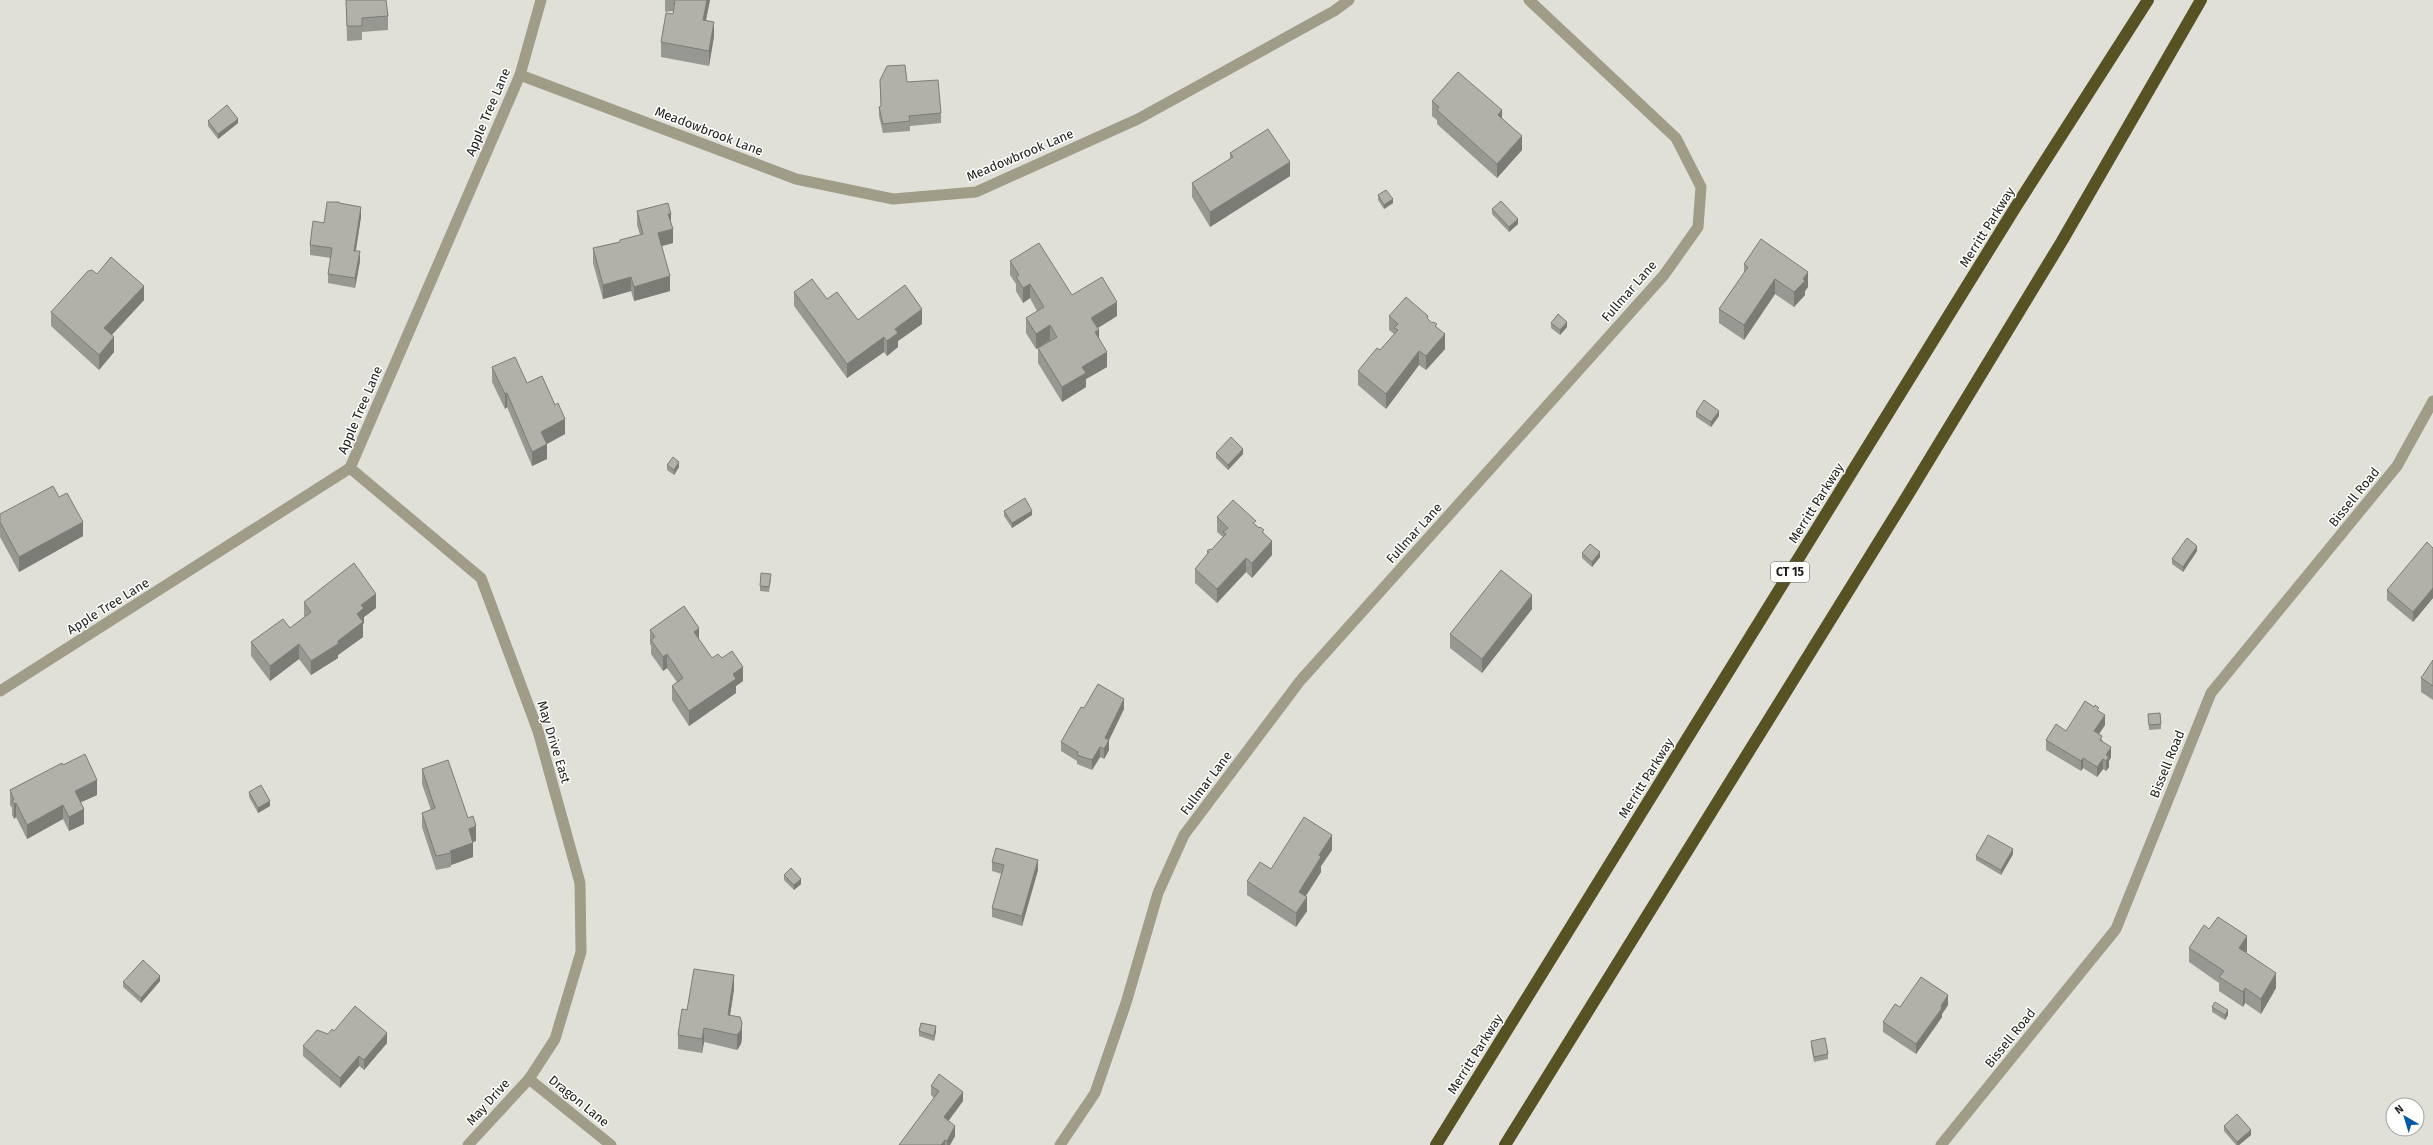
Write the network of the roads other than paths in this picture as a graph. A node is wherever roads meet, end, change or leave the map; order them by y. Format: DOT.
graph roads {
  1 [pos="541,0"];
  2 [pos="1349,0"];
  3 [pos="1529,0"];
  4 [pos="2148,0"];
  5 [pos="2201,0"];
  6 [pos="520,75"];
  7 [pos="2433,400"];
  8 [pos="350,468"];
  9 [pos="0,691"];
  10 [pos="528,1079"];
  11 [pos="468,1145"];
  12 [pos="611,1145"];
  13 [pos="1060,1145"];
  14 [pos="1436,1145"];
  15 [pos="1505,1145"];
  16 [pos="1941,1145"];
  1 -- 6 [label="street, Apple Tree Lane"];
  2 -- 6 [label="street, Meadowbrook Lane"];
  3 -- 13 [label="street, Fullmar Lane"];
  4 -- 14 [label="highway, Merritt Parkway / CT 15"];
  5 -- 15 [label="highway"];
  6 -- 8 [label="street, Apple Tree Lane"];
  7 -- 16 [label="street, Bissell Road"];
  8 -- 9 [label="street, Apple Tree Lane"];
  8 -- 10 [label="street, May Drive East"];
  10 -- 11 [label="street, May Drive"];
  10 -- 12 [label="street, Dragon Lane"];
}
